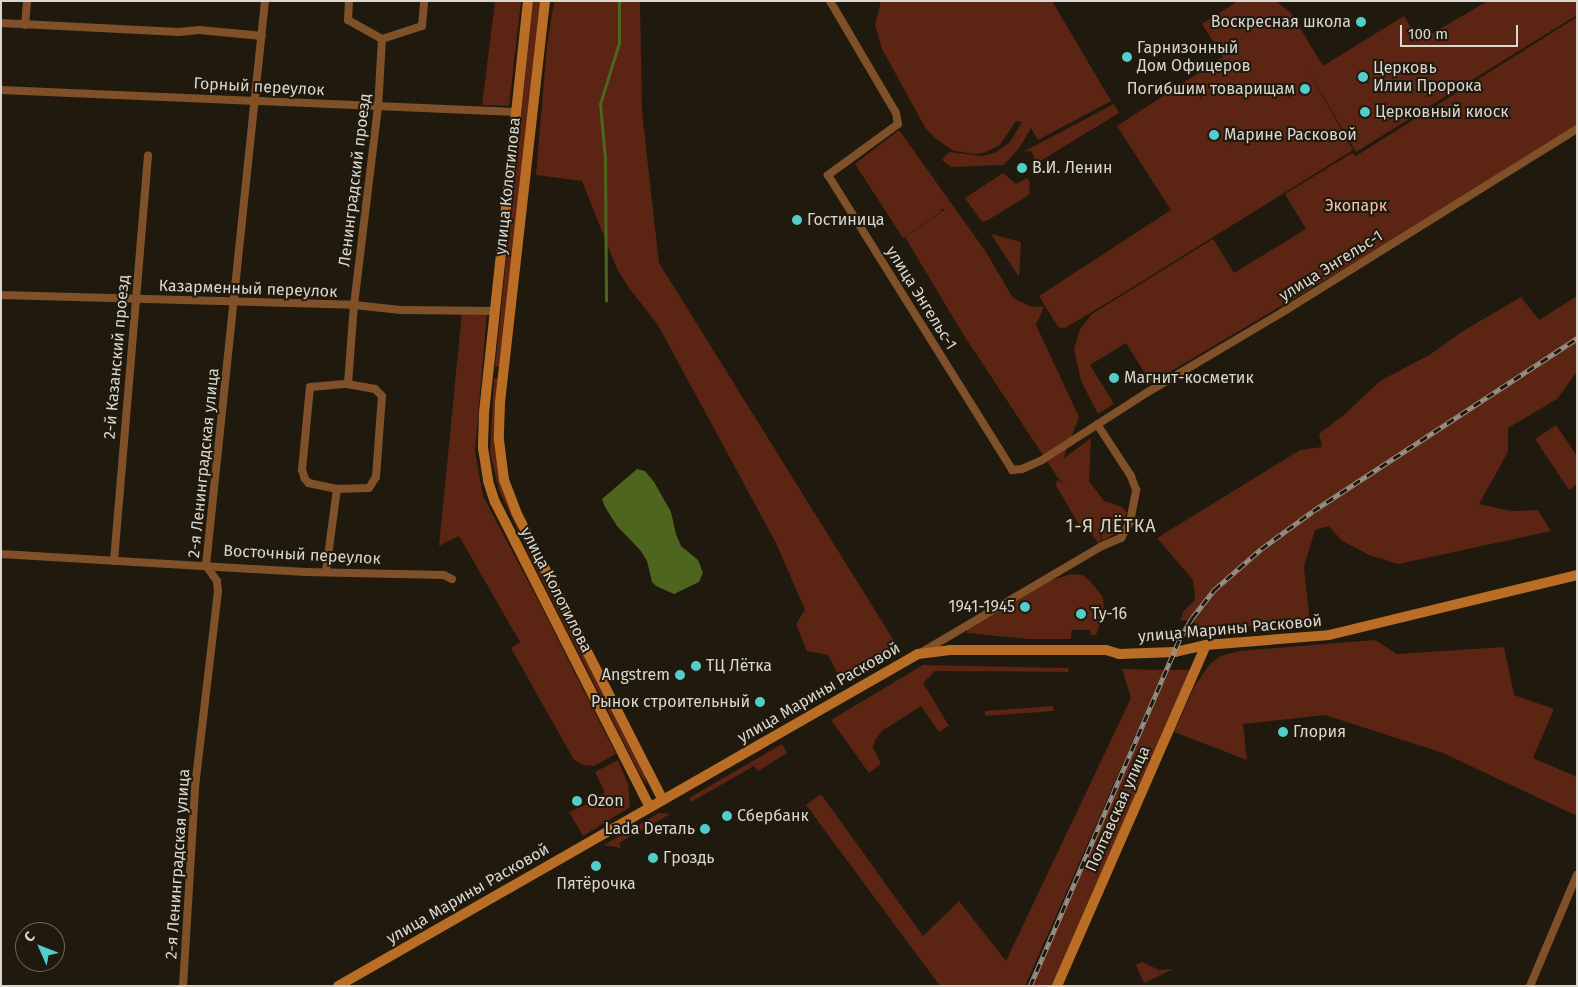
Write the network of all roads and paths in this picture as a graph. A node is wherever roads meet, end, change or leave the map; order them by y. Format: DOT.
graph roads {
  1 [pos="27,1"];
  2 [pos="266,1"];
  3 [pos="349,1"];
  4 [pos="424,1"];
  5 [pos="528,1"];
  6 [pos="545,1"];
  7 [pos="830,1"];
  8 [pos="1,23"];
  9 [pos="25,25"];
  10 [pos="262,36"];
  11 [pos="382,39"];
  12 [pos="1,90"];
  13 [pos="256,100"];
  14 [pos="378,108"];
  15 [pos="516,112"];
  16 [pos="1577,129"];
  17 [pos="148,155"];
  18 [pos="1,295"];
  19 [pos="136,300"];
  20 [pos="234,303"];
  21 [pos="354,305"];
  22 [pos="494,311"];
  23 [pos="488,374"];
  24 [pos="503,375"];
  25 [pos="348,384"];
  26 [pos="1097,424"];
  27 [pos="337,488"];
  28 [pos="1,554"];
  29 [pos="114,561"];
  30 [pos="206,565"];
  31 [pos="326,571"];
  32 [pos="1577,575"];
  33 [pos="452,579"];
  34 [pos="1206,645"];
  35 [pos="918,654"];
  36 [pos="663,800"];
  37 [pos="650,808"];
  38 [pos="1577,875"];
  39 [pos="183,986"];
  40 [pos="338,986"];
  41 [pos="1057,986"];
  42 [pos="1530,986"];
  1 -- 9 [label="street"];
  2 -- 10 [label="street, 2-я Ленинградская улица"];
  3 -- 11 [label="street"];
  4 -- 11 [label="street"];
  5 -- 15 [label="main road, улица Колотилова"];
  6 -- 24 [label="main road, улица Колотилова"];
  7 -- 26 [label="street, улица Энгельс-1"];
  8 -- 9 [label="street"];
  9 -- 10 [label="street"];
  10 -- 13 [label="street, 2-я Ленинградская улица"];
  11 -- 14 [label="street, Ленинградский проезд"];
  12 -- 13 [label="street, Горный переулок"];
  13 -- 14 [label="street, Горный переулок"];
  13 -- 20 [label="street, 2-я Ленинградская улица"];
  14 -- 15 [label="street, Горный переулок"];
  14 -- 21 [label="street, Ленинградский проезд"];
  15 -- 22 [label="main road, улица Колотилова"];
  16 -- 26 [label="street, улица Энгельс-1"];
  17 -- 19 [label="street, 2-й Казанский проезд"];
  18 -- 19 [label="street, Казарменный переулок"];
  19 -- 20 [label="street, Казарменный переулок"];
  19 -- 29 [label="street, 2-й Казанский проезд"];
  20 -- 21 [label="street, Казарменный переулок"];
  20 -- 30 [label="street, 2-я Ленинградская улица"];
  21 -- 22 [label="street, Казарменный переулок"];
  21 -- 25 [label="street, Ленинградский проезд"];
  22 -- 23 [label="main road, улица Колотилова"];
  23 -- 24 [label="main road"];
  23 -- 37 [label="main road, улица Колотилова"];
  24 -- 36 [label="main road, улица Колотилова"];
  25 -- 27 [label="street"];
  25 -- 27 [label="street"];
  26 -- 35 [label="street"];
  27 -- 31 [label="street"];
  28 -- 29 [label="street, Восточный переулок"];
  29 -- 30 [label="street, Восточный переулок"];
  30 -- 31 [label="street, Восточный переулок"];
  30 -- 39 [label="street, 2-я Ленинградская улица"];
  31 -- 33 [label="street, Восточный переулок"];
  32 -- 34 [label="main road, улица Марины Расковой"];
  34 -- 35 [label="main road, улица Марины Расковой"];
  34 -- 41 [label="main road, Полтавская улица"];
  35 -- 36 [label="main road, улица Марины Расковой"];
  36 -- 37 [label="main road, улица Марины Расковой"];
  37 -- 40 [label="main road, улица Марины Расковой"];
  38 -- 42 [label="street"];
}
